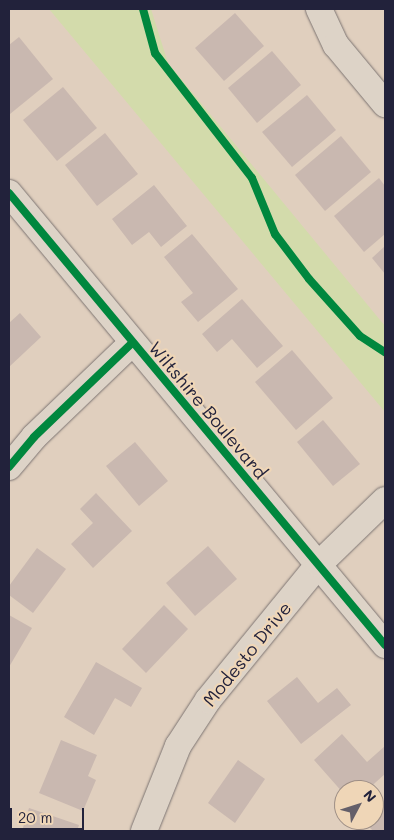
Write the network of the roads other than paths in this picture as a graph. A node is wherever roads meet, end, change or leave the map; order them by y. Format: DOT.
graph roads {
  1 [pos="319,9"];
  2 [pos="385,104"];
  3 [pos="9,193"];
  4 [pos="132,343"];
  5 [pos="9,467"];
  6 [pos="385,500"];
  7 [pos="319,564"];
  8 [pos="385,645"];
  9 [pos="144,831"];
  1 -- 2 [label="street"];
  3 -- 4 [label="street, Wiltshire Boulevard"];
  4 -- 5 [label="street"];
  4 -- 7 [label="street, Wiltshire Boulevard"];
  6 -- 7 [label="street, Modesto Drive"];
  7 -- 8 [label="street, Wiltshire Boulevard"];
  7 -- 9 [label="street, Modesto Drive"];
}
